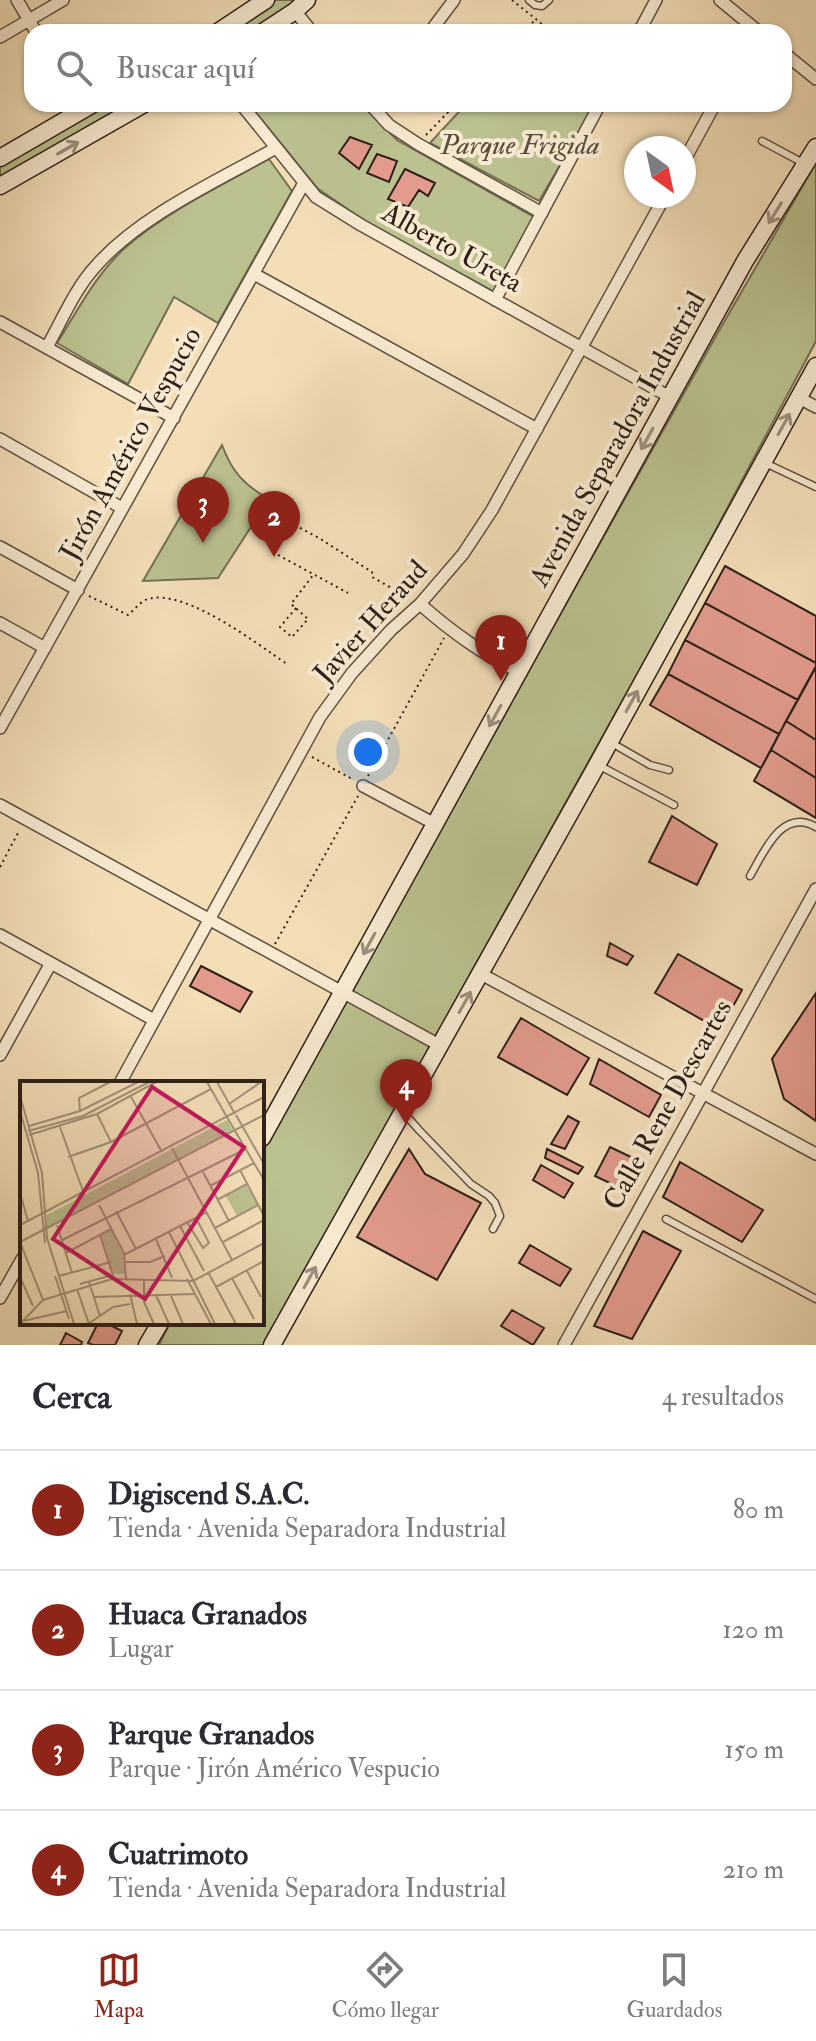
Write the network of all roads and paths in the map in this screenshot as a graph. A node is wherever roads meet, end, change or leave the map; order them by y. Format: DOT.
graph roads {
  1 [pos="17,0"];
  2 [pos="63,0"];
  3 [pos="266,0"];
  4 [pos="454,0"];
  5 [pos="512,0"];
  6 [pos="529,0"];
  7 [pos="549,0"];
  8 [pos="656,0"];
  9 [pos="720,0"];
  10 [pos="301,6"];
  11 [pos="536,19"];
  12 [pos="30,20"];
  13 [pos="32,24"];
  14 [pos="230,24"];
  15 [pos="275,24"];
  16 [pos="436,24"];
  17 [pos="531,24"];
  18 [pos="542,24"];
  19 [pos="643,24"];
  20 [pos="748,24"];
  21 [pos="0,37"];
  22 [pos="792,60"];
  23 [pos="816,79"];
  24 [pos="74,112"];
  25 [pos="130,112"];
  26 [pos="247,112"];
  27 [pos="377,112"];
  28 [pos="448,112"];
  29 [pos="596,112"];
  30 [pos="711,112"];
  31 [pos="696,139"];
  32 [pos="762,141"];
  33 [pos="418,144"];
  34 [pos="816,147"];
  35 [pos="276,148"];
  36 [pos="0,158"];
  37 [pos="805,164"];
  38 [pos="304,183"];
  39 [pos="0,186"];
  40 [pos="658,208"];
  41 [pos="542,213"];
  42 [pos="254,274"];
  43 [pos="495,300"];
  44 [pos="0,322"];
  45 [pos="47,347"];
  46 [pos="582,347"];
  47 [pos="816,366"];
  48 [pos="670,397"];
  49 [pos="799,398"];
  50 [pos="816,407"];
  51 [pos="174,418"];
  52 [pos="537,429"];
  53 [pos="0,439"];
  54 [pos="763,462"];
  55 [pos="816,487"];
  56 [pos="122,508"];
  57 [pos="263,508"];
  58 [pos="0,547"];
  59 [pos="278,555"];
  60 [pos="314,574"];
  61 [pos="78,590"];
  62 [pos="348,593"];
  63 [pos="420,604"];
  64 [pos="296,608"];
  65 [pos="0,623"];
  66 [pos="45,648"];
  67 [pos="287,664"];
  68 [pos="519,672"];
  69 [pos="0,701"];
  70 [pos="12,708"];
  71 [pos="0,728"];
  72 [pos="610,742"];
  73 [pos="302,752"];
  74 [pos="597,765"];
  75 [pos="669,770"];
  76 [pos="363,786"];
  77 [pos="0,805"];
  78 [pos="674,805"];
  79 [pos="25,819"];
  80 [pos="435,824"];
  81 [pos="816,827"];
  82 [pos="0,867"];
  83 [pos="750,876"];
  84 [pos="816,889"];
  85 [pos="209,920"];
  86 [pos="0,935"];
  87 [pos="51,963"];
  88 [pos="481,974"];
  89 [pos="341,992"];
  90 [pos="154,1020"];
  91 [pos="441,1046"];
  92 [pos="0,1055"];
  93 [pos="121,1081"];
  94 [pos="702,1093"];
  95 [pos="403,1112"];
  96 [pos="264,1134"];
  97 [pos="816,1154"];
  98 [pos="666,1219"];
  99 [pos="493,1229"];
  100 [pos="20,1263"];
  101 [pos="0,1298"];
  102 [pos="816,1299"];
  103 [pos="159,1325"];
  104 [pos="147,1345"];
  105 [pos="272,1345"];
  106 [pos="564,1345"];
  1 -- 12 [label="street"];
  2 -- 12 [label="street"];
  3 -- 14 [label="main road"];
  4 -- 16 [label="street"];
  5 -- 11 [label="path"];
  6 -- 7 [label="lane"];
  8 -- 19 [label="street"];
  9 -- 20 [label="street"];
  10 -- 15 [label="main road"];
  11 -- 17 [label="path"];
  11 -- 18 [label="path"];
  12 -- 13 [label="street"];
  12 -- 21 [label="street"];
  22 -- 23 [label="street"];
  24 -- 36 [label="main road"];
  39 -- 25 [label="main road, one-way"];
  26 -- 35 [label="street, Alberto Ureta"];
  27 -- 33 [label="street"];
  28 -- 33 [label="path"];
  29 -- 41 [label="street"];
  30 -- 31 [label="street"];
  32 -- 37 [label="lane"];
  33 -- 41 [label="street"];
  34 -- 37 [label="main road, Avenida Separadora Industrial"];
  35 -- 38 [label="street, Alberto Ureta"];
  35 -- 45 [label="street"];
  37 -- 48 [label="main road, Avenida Separadora Industrial, one-way"];
  38 -- 42 [label="street, Jirón Américo Vespucio"];
  38 -- 43 [label="street, Alberto Ureta"];
  40 -- 46 [label="street, Javier Heraud"];
  41 -- 43 [label="street"];
  42 -- 51 [label="street, Jirón Américo Vespucio"];
  42 -- 52 [label="street"];
  43 -- 46 [label="street, Alberto Ureta"];
  44 -- 45 [label="street"];
  45 -- 51 [label="street"];
  46 -- 48 [label="street, Alberto Ureta"];
  46 -- 52 [label="street, Javier Heraud"];
  47 -- 49 [label="main road"];
  48 -- 68 [label="main road, Avenida Separadora Industrial, one-way"];
  49 -- 50 [label="street"];
  54 -- 49 [label="main road, one-way"];
  51 -- 56 [label="street, Jirón Américo Vespucio"];
  52 -- 63 [label="street, Javier Heraud"];
  53 -- 56 [label="street"];
  54 -- 55 [label="lane"];
  72 -- 54 [label="main road, one-way"];
  56 -- 61 [label="street, Jirón Américo Vespucio"];
  57 -- 63 [label="path"];
  58 -- 61 [label="street"];
  59 -- 60 [label="path"];
  60 -- 62 [label="path"];
  60 -- 64 [label="path"];
  61 -- 66 [label="street, Jirón Américo Vespucio"];
  61 -- 67 [label="path"];
  63 -- 68 [label="street"];
  63 -- 73 [label="street, Javier Heraud"];
  64 -- 64 [label="path"];
  65 -- 66 [label="street"];
  66 -- 70 [label="street, Jirón Américo Vespucio"];
  68 -- 80 [label="main road, Avenida Separadora Industrial, one-way"];
  69 -- 70 [label="street"];
  70 -- 71 [label="street, Jirón Américo Vespucio"];
  72 -- 74 [label="main road"];
  72 -- 75 [label="lane"];
  73 -- 76 [label="path"];
  73 -- 85 [label="street, Javier Heraud"];
  74 -- 78 [label="lane"];
  74 -- 88 [label="main road"];
  76 -- 80 [label="street"];
  77 -- 79 [label="street"];
  79 -- 82 [label="path"];
  79 -- 85 [label="street"];
  80 -- 89 [label="main road, Avenida Separadora Industrial, one-way"];
  81 -- 83 [label="lane"];
  84 -- 94 [label="street, Calle Rene Descartes"];
  85 -- 89 [label="street"];
  85 -- 90 [label="street, Javier Heraud"];
  86 -- 87 [label="street"];
  87 -- 90 [label="street"];
  87 -- 92 [label="street"];
  91 -- 88 [label="main road, one-way"];
  88 -- 94 [label="street"];
  89 -- 91 [label="street"];
  89 -- 96 [label="main road, Avenida Separadora Industrial"];
  90 -- 93 [label="street, Javier Heraud"];
  91 -- 95 [label="main road"];
  94 -- 97 [label="street"];
  94 -- 106 [label="street, Calle Rene Descartes"];
  95 -- 99 [label="lane"];
  105 -- 95 [label="main road, one-way"];
  98 -- 102 [label="lane"];
  100 -- 101 [label="street"];
  103 -- 104 [label="main road"];
}
